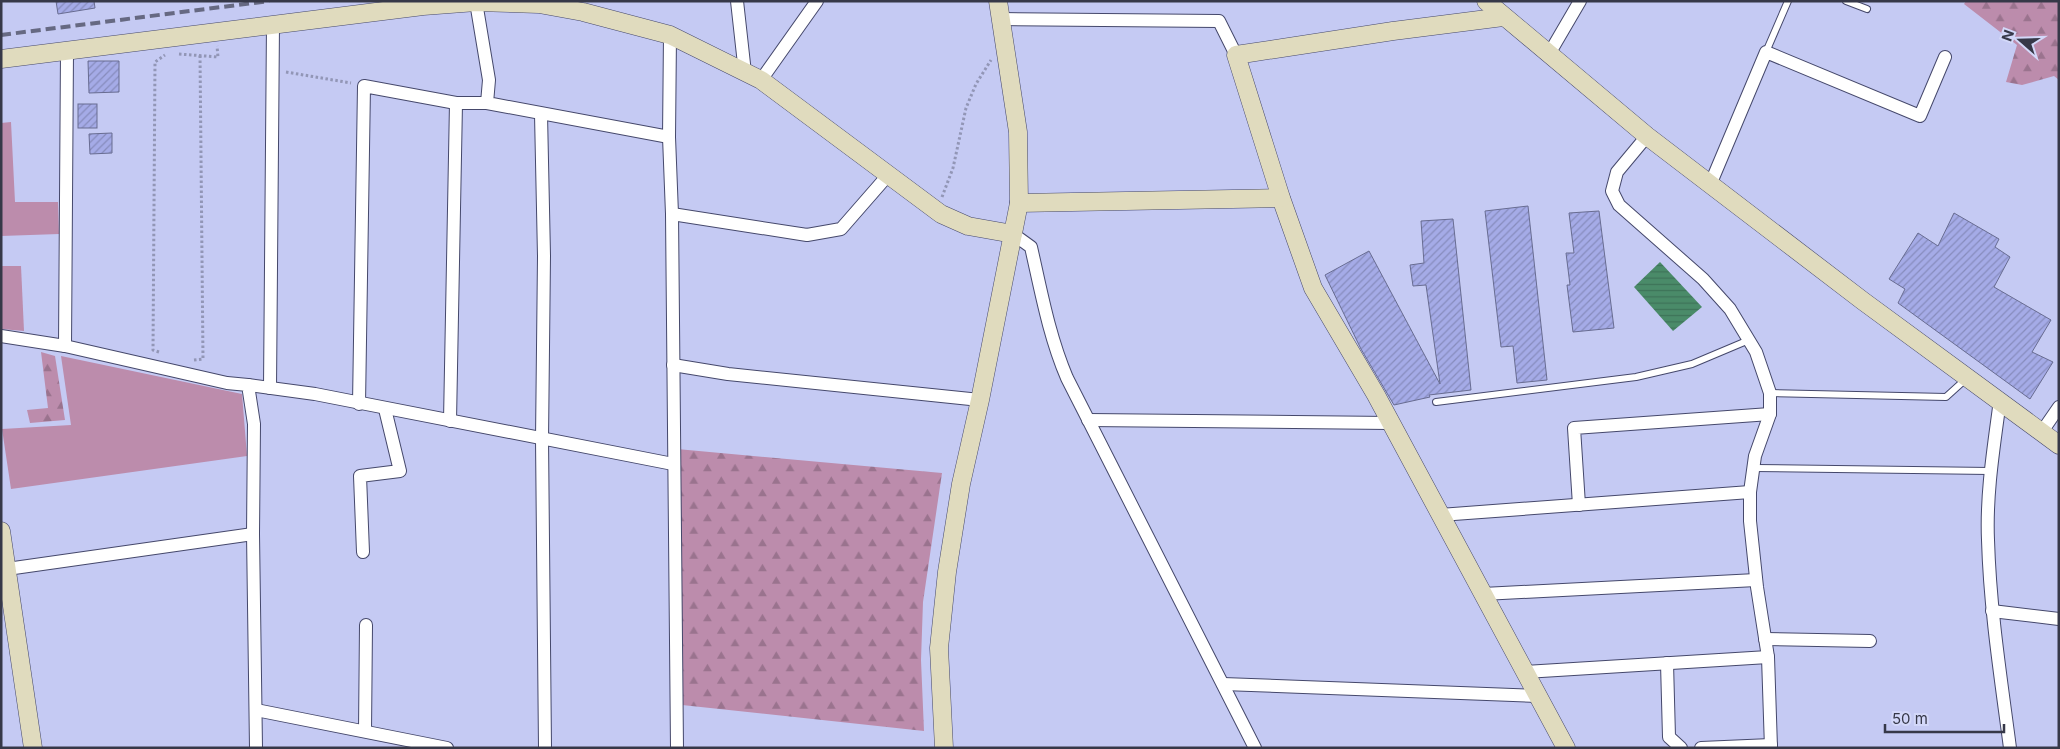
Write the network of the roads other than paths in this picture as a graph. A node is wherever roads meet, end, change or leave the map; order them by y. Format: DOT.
graph roads {
  1 [pos="737,1"];
  2 [pos="817,1"];
  3 [pos="1486,1"];
  4 [pos="1580,1"];
  5 [pos="1788,1"];
  6 [pos="1846,1"];
  7 [pos="476,2"];
  8 [pos="1867,9"];
  9 [pos="999,10"];
  10 [pos="1503,17"];
  11 [pos="273,24"];
  12 [pos="670,35"];
  13 [pos="67,51"];
  14 [pos="1766,52"];
  15 [pos="1549,54"];
  16 [pos="1236,55"];
  17 [pos="1945,57"];
  18 [pos="1,59"];
  19 [pos="745,72"];
  20 [pos="761,80"];
  21 [pos="456,103"];
  22 [pos="487,103"];
  23 [pos="541,114"];
  24 [pos="1646,136"];
  25 [pos="669,137"];
  26 [pos="889,174"];
  27 [pos="1710,185"];
  28 [pos="1282,198"];
  29 [pos="1019,203"];
  30 [pos="672,214"];
  31 [pos="1013,234"];
  32 [pos="1,336"];
  33 [pos="1749,340"];
  34 [pos="65,346"];
  35 [pos="673,365"];
  36 [pos="1968,377"];
  37 [pos="248,385"];
  38 [pos="270,388"];
  39 [pos="1770,393"];
  40 [pos="980,400"];
  41 [pos="2000,400"];
  42 [pos="1436,402"];
  43 [pos="359,404"];
  44 [pos="2059,407"];
  45 [pos="385,409"];
  46 [pos="1770,414"];
  47 [pos="1088,420"];
  48 [pos="450,421"];
  49 [pos="1390,423"];
  50 [pos="2041,432"];
  51 [pos="542,439"];
  52 [pos="2059,445"];
  53 [pos="673,464"];
  54 [pos="1754,468"];
  55 [pos="1990,471"];
  56 [pos="1750,492"];
  57 [pos="1579,505"];
  58 [pos="1440,515"];
  59 [pos="1,531"];
  60 [pos="253,534"];
  61 [pos="363,552"];
  62 [pos="7,569"];
  63 [pos="1756,580"];
  64 [pos="1483,594"];
  65 [pos="1992,612"];
  66 [pos="2059,619"];
  67 [pos="366,624"];
  68 [pos="9,633"];
  69 [pos="1765,639"];
  70 [pos="1870,641"];
  71 [pos="1768,657"];
  72 [pos="1667,663"];
  73 [pos="1525,672"];
  74 [pos="1223,684"];
  75 [pos="1538,696"];
  76 [pos="256,710"];
  77 [pos="365,731"];
  78 [pos="1771,747"];
  79 [pos="33,748"];
  80 [pos="256,748"];
  81 [pos="447,748"];
  82 [pos="545,748"];
  83 [pos="677,748"];
  84 [pos="944,748"];
  85 [pos="1255,748"];
  86 [pos="1566,748"];
  87 [pos="1681,748"];
  88 [pos="1701,748"];
  89 [pos="2010,748"];
  1 -- 19 [label="street"];
  2 -- 20 [label="street"];
  3 -- 10 [label="street"];
  4 -- 15 [label="street"];
  5 -- 14 [label="lane"];
  6 -- 8 [label="lane"];
  7 -- 11 [label="street"];
  7 -- 12 [label="street"];
  7 -- 22 [label="street"];
  9 -- 16 [label="street"];
  9 -- 29 [label="street"];
  10 -- 15 [label="street"];
  10 -- 16 [label="street"];
  11 -- 13 [label="street"];
  11 -- 38 [label="street"];
  12 -- 19 [label="street"];
  12 -- 25 [label="street"];
  13 -- 18 [label="street"];
  13 -- 34 [label="street"];
  14 -- 17 [label="street"];
  14 -- 27 [label="street"];
  15 -- 24 [label="street"];
  16 -- 28 [label="street"];
  19 -- 20 [label="street"];
  20 -- 26 [label="street"];
  21 -- 22 [label="street"];
  21 -- 43 [label="street"];
  21 -- 48 [label="street"];
  22 -- 23 [label="street"];
  23 -- 25 [label="street"];
  23 -- 51 [label="street"];
  24 -- 27 [label="street"];
  24 -- 33 [label="street"];
  25 -- 30 [label="street"];
  26 -- 30 [label="street"];
  26 -- 31 [label="street"];
  27 -- 36 [label="street"];
  28 -- 29 [label="street"];
  28 -- 49 [label="street"];
  29 -- 31 [label="street"];
  30 -- 35 [label="street"];
  31 -- 40 [label="street"];
  31 -- 47 [label="street"];
  32 -- 34 [label="street"];
  33 -- 39 [label="street"];
  33 -- 42 [label="lane"];
  34 -- 37 [label="street"];
  35 -- 40 [label="street"];
  35 -- 53 [label="street"];
  36 -- 39 [label="lane"];
  36 -- 41 [label="street"];
  37 -- 38 [label="street"];
  37 -- 60 [label="street"];
  38 -- 43 [label="street"];
  39 -- 46 [label="street"];
  40 -- 84 [label="street"];
  41 -- 50 [label="street"];
  41 -- 55 [label="street"];
  43 -- 45 [label="street"];
  44 -- 50 [label="street"];
  45 -- 48 [label="street"];
  45 -- 61 [label="street"];
  46 -- 54 [label="street"];
  46 -- 57 [label="street"];
  47 -- 49 [label="street"];
  47 -- 74 [label="street"];
  48 -- 51 [label="street"];
  49 -- 58 [label="street"];
  50 -- 52 [label="street"];
  51 -- 53 [label="street"];
  51 -- 82 [label="street"];
  53 -- 83 [label="street"];
  54 -- 55 [label="lane"];
  54 -- 56 [label="street"];
  55 -- 65 [label="street"];
  56 -- 57 [label="street"];
  56 -- 63 [label="street"];
  57 -- 58 [label="street"];
  58 -- 64 [label="street"];
  59 -- 62 [label="street"];
  60 -- 62 [label="street"];
  60 -- 76 [label="street"];
  62 -- 68 [label="street"];
  63 -- 64 [label="street"];
  63 -- 69 [label="street"];
  64 -- 73 [label="street"];
  65 -- 66 [label="street"];
  65 -- 89 [label="street"];
  67 -- 77 [label="street"];
  68 -- 79 [label="street"];
  69 -- 70 [label="street"];
  69 -- 71 [label="street"];
  71 -- 72 [label="street"];
  71 -- 78 [label="street"];
  72 -- 73 [label="street"];
  72 -- 87 [label="street"];
  73 -- 75 [label="street"];
  74 -- 75 [label="street"];
  74 -- 85 [label="street"];
  75 -- 86 [label="street"];
  76 -- 77 [label="street"];
  76 -- 80 [label="street"];
  77 -- 81 [label="street"];
  78 -- 88 [label="street"];
}
